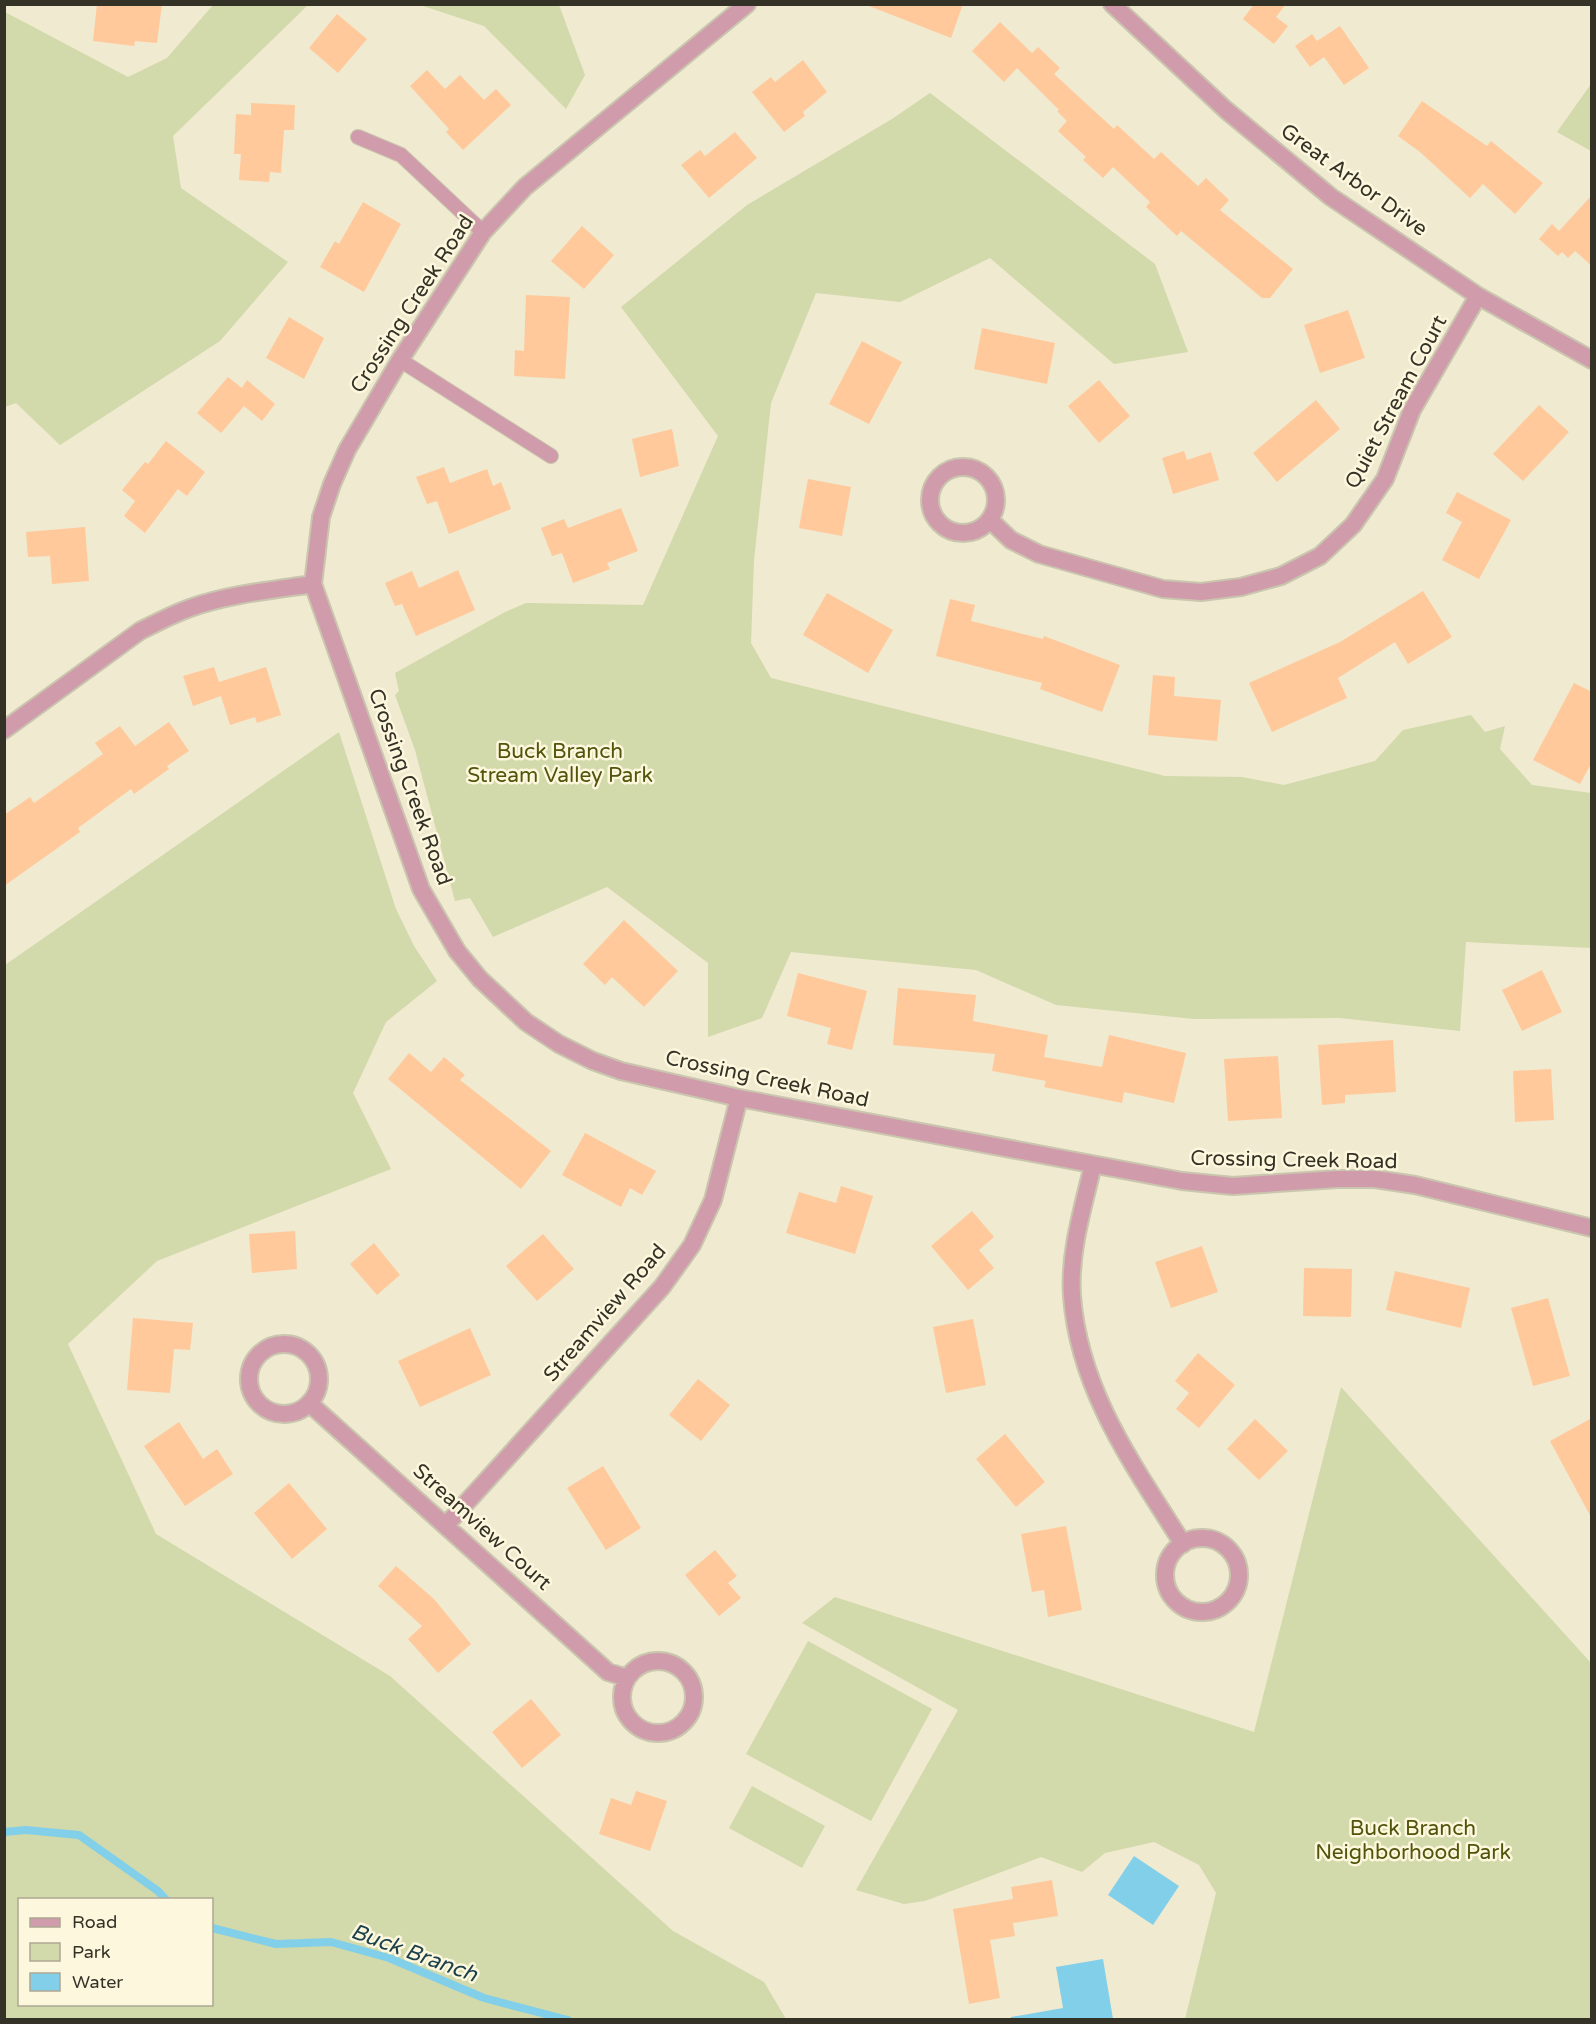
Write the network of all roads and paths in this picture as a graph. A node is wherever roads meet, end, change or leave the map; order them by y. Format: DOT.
graph roads {
  1 [pos="747,4"];
  2 [pos="1112,4"];
  3 [pos="358,137"];
  4 [pos="483,232"];
  5 [pos="1478,296"];
  6 [pos="400,360"];
  7 [pos="1592,360"];
  8 [pos="551,456"];
  9 [pos="990,520"];
  10 [pos="313,584"];
  11 [pos="4,730"];
  12 [pos="739,1098"];
  13 [pos="1093,1165"];
  14 [pos="1592,1228"];
  15 [pos="309,1403"];
  16 [pos="447,1524"];
  17 [pos="1183,1544"];
  18 [pos="627,1678"];
  1 -- 4 [label="street, Crossing Creek Road"];
  2 -- 5 [label="street, Great Arbor Drive"];
  3 -- 4 [label="lane"];
  4 -- 6 [label="street, Crossing Creek Road"];
  5 -- 7 [label="street, Great Arbor Drive"];
  5 -- 9 [label="street, Quiet Stream Court"];
  6 -- 8 [label="lane"];
  6 -- 10 [label="street, Crossing Creek Road"];
  9 -- 9 [label="street"];
  10 -- 11 [label="street"];
  10 -- 12 [label="street, Crossing Creek Road"];
  12 -- 13 [label="street, Crossing Creek Road"];
  12 -- 16 [label="street, Streamview Road"];
  13 -- 14 [label="street, Crossing Creek Road"];
  13 -- 17 [label="street"];
  15 -- 15 [label="street"];
  15 -- 16 [label="street, Streamview Court"];
  16 -- 18 [label="street, Streamview Court"];
  17 -- 17 [label="street"];
  18 -- 18 [label="street"];
}
